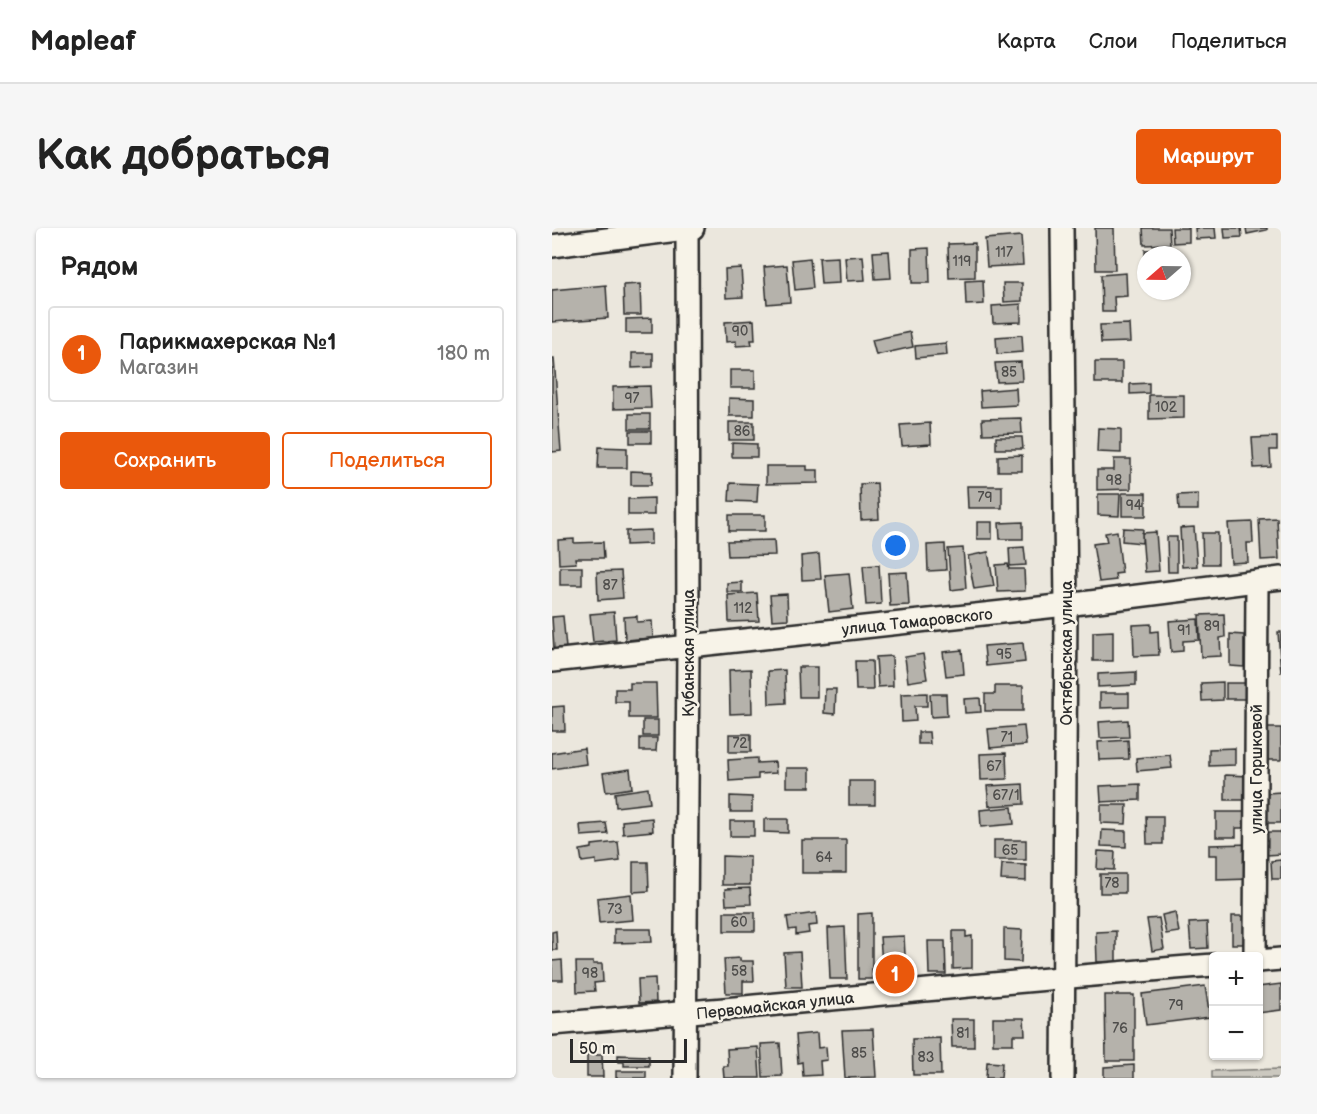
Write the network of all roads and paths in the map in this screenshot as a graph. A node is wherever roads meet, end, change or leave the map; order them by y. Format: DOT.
graph roads {
  1 [pos="689,228"];
  2 [pos="1062,228"];
  3 [pos="552,246"];
  4 [pos="1281,578"];
  5 [pos="1257,581"];
  6 [pos="1066,605"];
  7 [pos="688,645"];
  8 [pos="552,661"];
  9 [pos="1255,952"];
  10 [pos="1281,959"];
  11 [pos="1263,961"];
  12 [pos="1209,965"];
  13 [pos="1065,976"];
  14 [pos="685,1014"];
  15 [pos="552,1024"];
  16 [pos="685,1078"];
  17 [pos="1063,1078"];
  1 -- 3 [label="street"];
  1 -- 7 [label="street, Кубанская улица"];
  2 -- 6 [label="street, Октябрьская улица"];
  4 -- 5 [label="street, улица Тамаровского"];
  5 -- 6 [label="street, улица Тамаровского"];
  5 -- 9 [label="street, улица Горшковой"];
  6 -- 7 [label="street, улица Тамаровского"];
  6 -- 13 [label="street, Октябрьская улица"];
  7 -- 8 [label="street, улица Тамаровского"];
  7 -- 14 [label="street, Кубанская улица"];
  10 -- 11 [label="street"];
  12 -- 13 [label="street, Первомайская улица"];
  13 -- 14 [label="street, Первомайская улица"];
  13 -- 17 [label="street, Октябрьская улица"];
  14 -- 15 [label="street, Первомайская улица"];
  14 -- 16 [label="street, Кубанская улица"];
}
